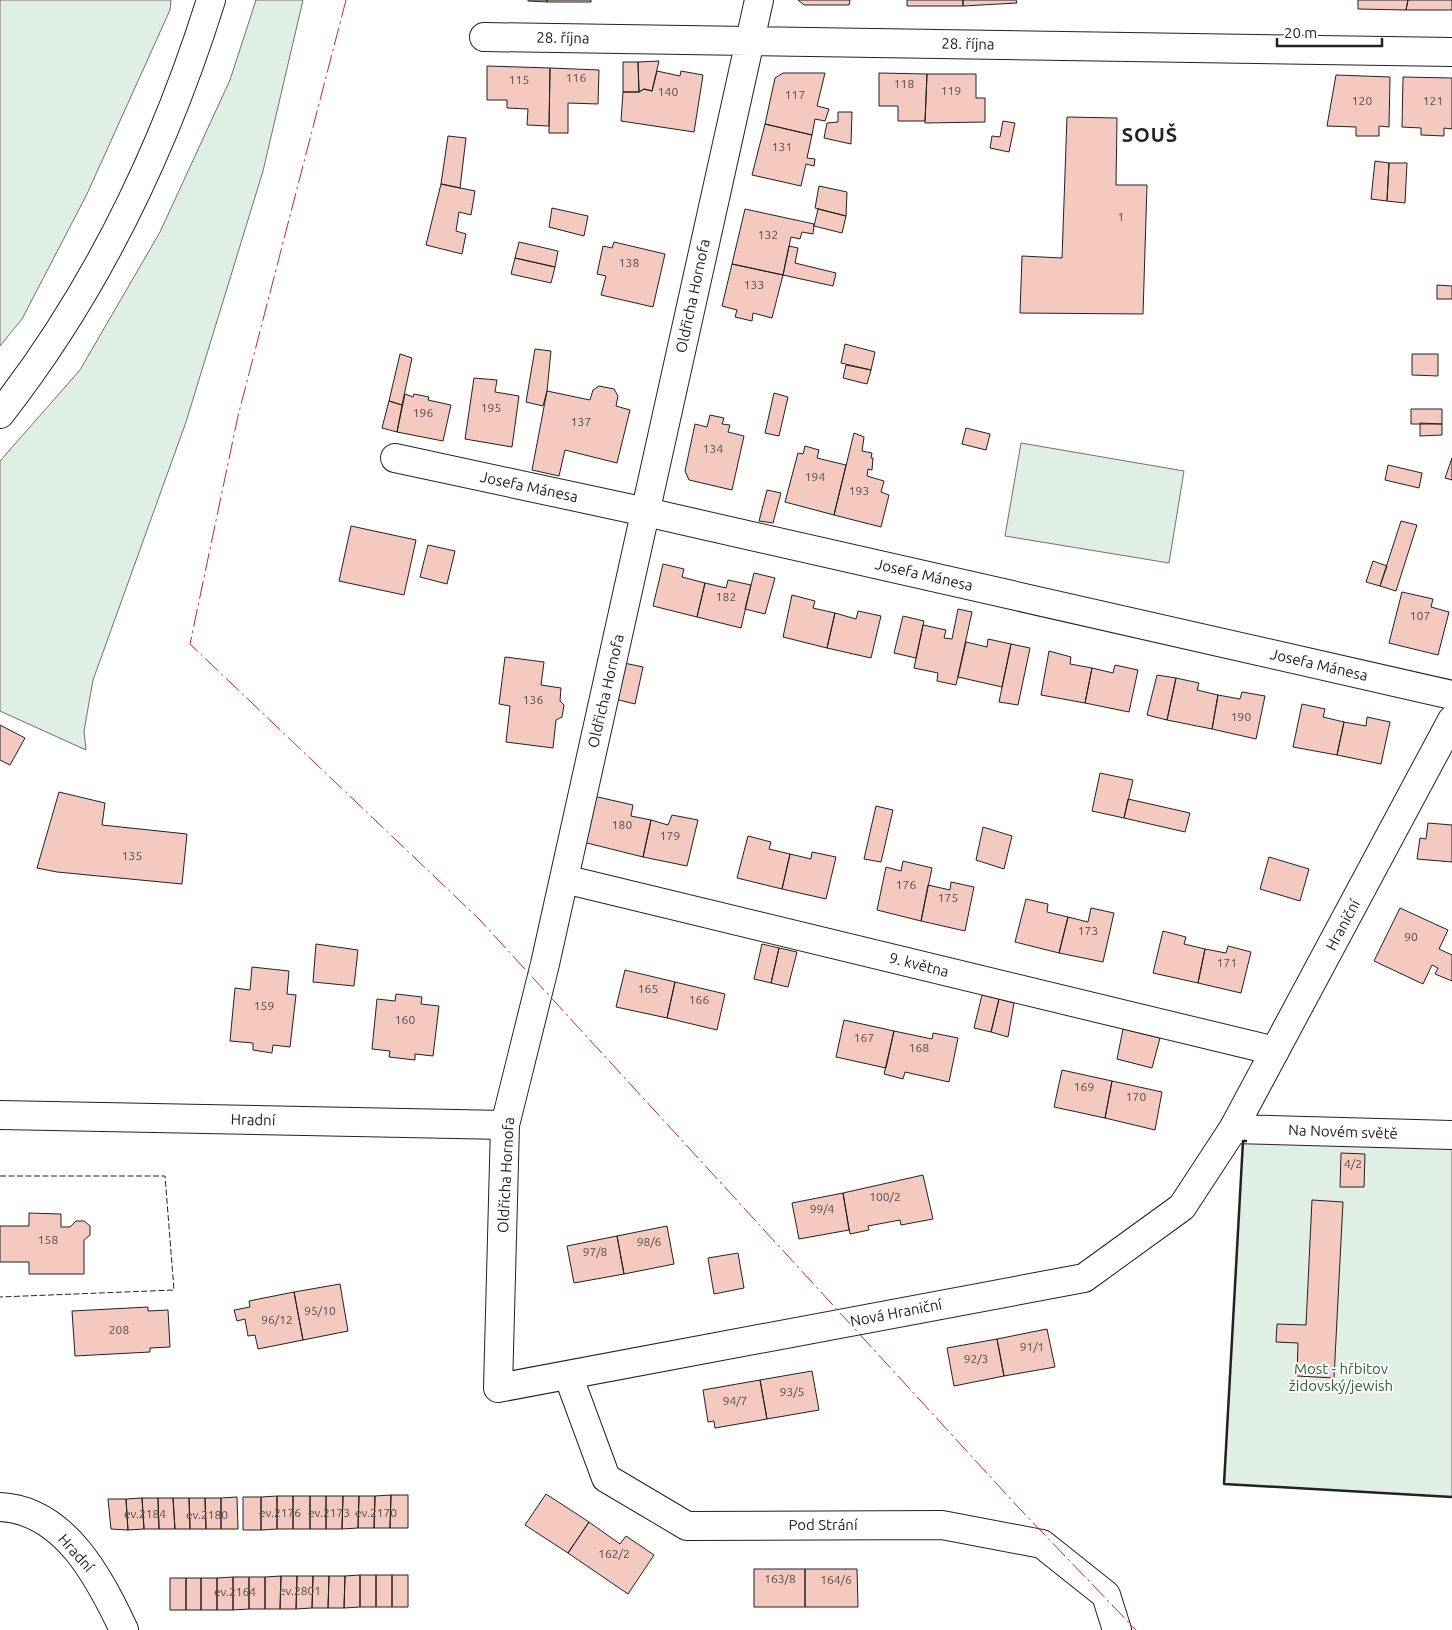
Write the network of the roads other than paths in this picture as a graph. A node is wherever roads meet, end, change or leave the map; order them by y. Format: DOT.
graph roads {
  1 [pos="211,0"];
  2 [pos="759,0"];
  3 [pos="484,37"];
  4 [pos="750,41"];
  5 [pos="1452,52"];
  6 [pos="0,414"];
  7 [pos="395,458"];
  8 [pos="646,512"];
  9 [pos="1452,695"];
  10 [pos="1452,720"];
  11 [pos="564,878"];
  12 [pos="1275,1051"];
  13 [pos="0,1115"];
  14 [pos="506,1125"];
  15 [pos="1233,1129"];
  16 [pos="1452,1135"];
  17 [pos="568,1374"];
  18 [pos="498,1388"];
  19 [pos="0,1507"];
  20 [pos="124,1630"];
  21 [pos="1117,1630"];
  1 -- 6 [label="street"];
  2 -- 4 [label="street, Oldřicha Hornofa"];
  3 -- 4 [label="street, 28. října"];
  4 -- 5 [label="street, 28. října"];
  4 -- 8 [label="street, Oldřicha Hornofa"];
  7 -- 8 [label="street, Josefa Mánesa"];
  8 -- 9 [label="street, Josefa Mánesa"];
  8 -- 11 [label="street, Oldřicha Hornofa"];
  10 -- 12 [label="street, Hraniční"];
  11 -- 12 [label="street, 9. května"];
  11 -- 14 [label="street, Oldřicha Hornofa"];
  12 -- 15 [label="street, Hraniční"];
  13 -- 14 [label="street, Hradní"];
  14 -- 18 [label="street, Oldřicha Hornofa"];
  15 -- 16 [label="street, Na Novém světě"];
  15 -- 17 [label="street, Nová Hraniční"];
  17 -- 18 [label="street, Nová Hraniční"];
  17 -- 21 [label="street, Pod Strání"];
  19 -- 20 [label="street, Hradní"];
}
